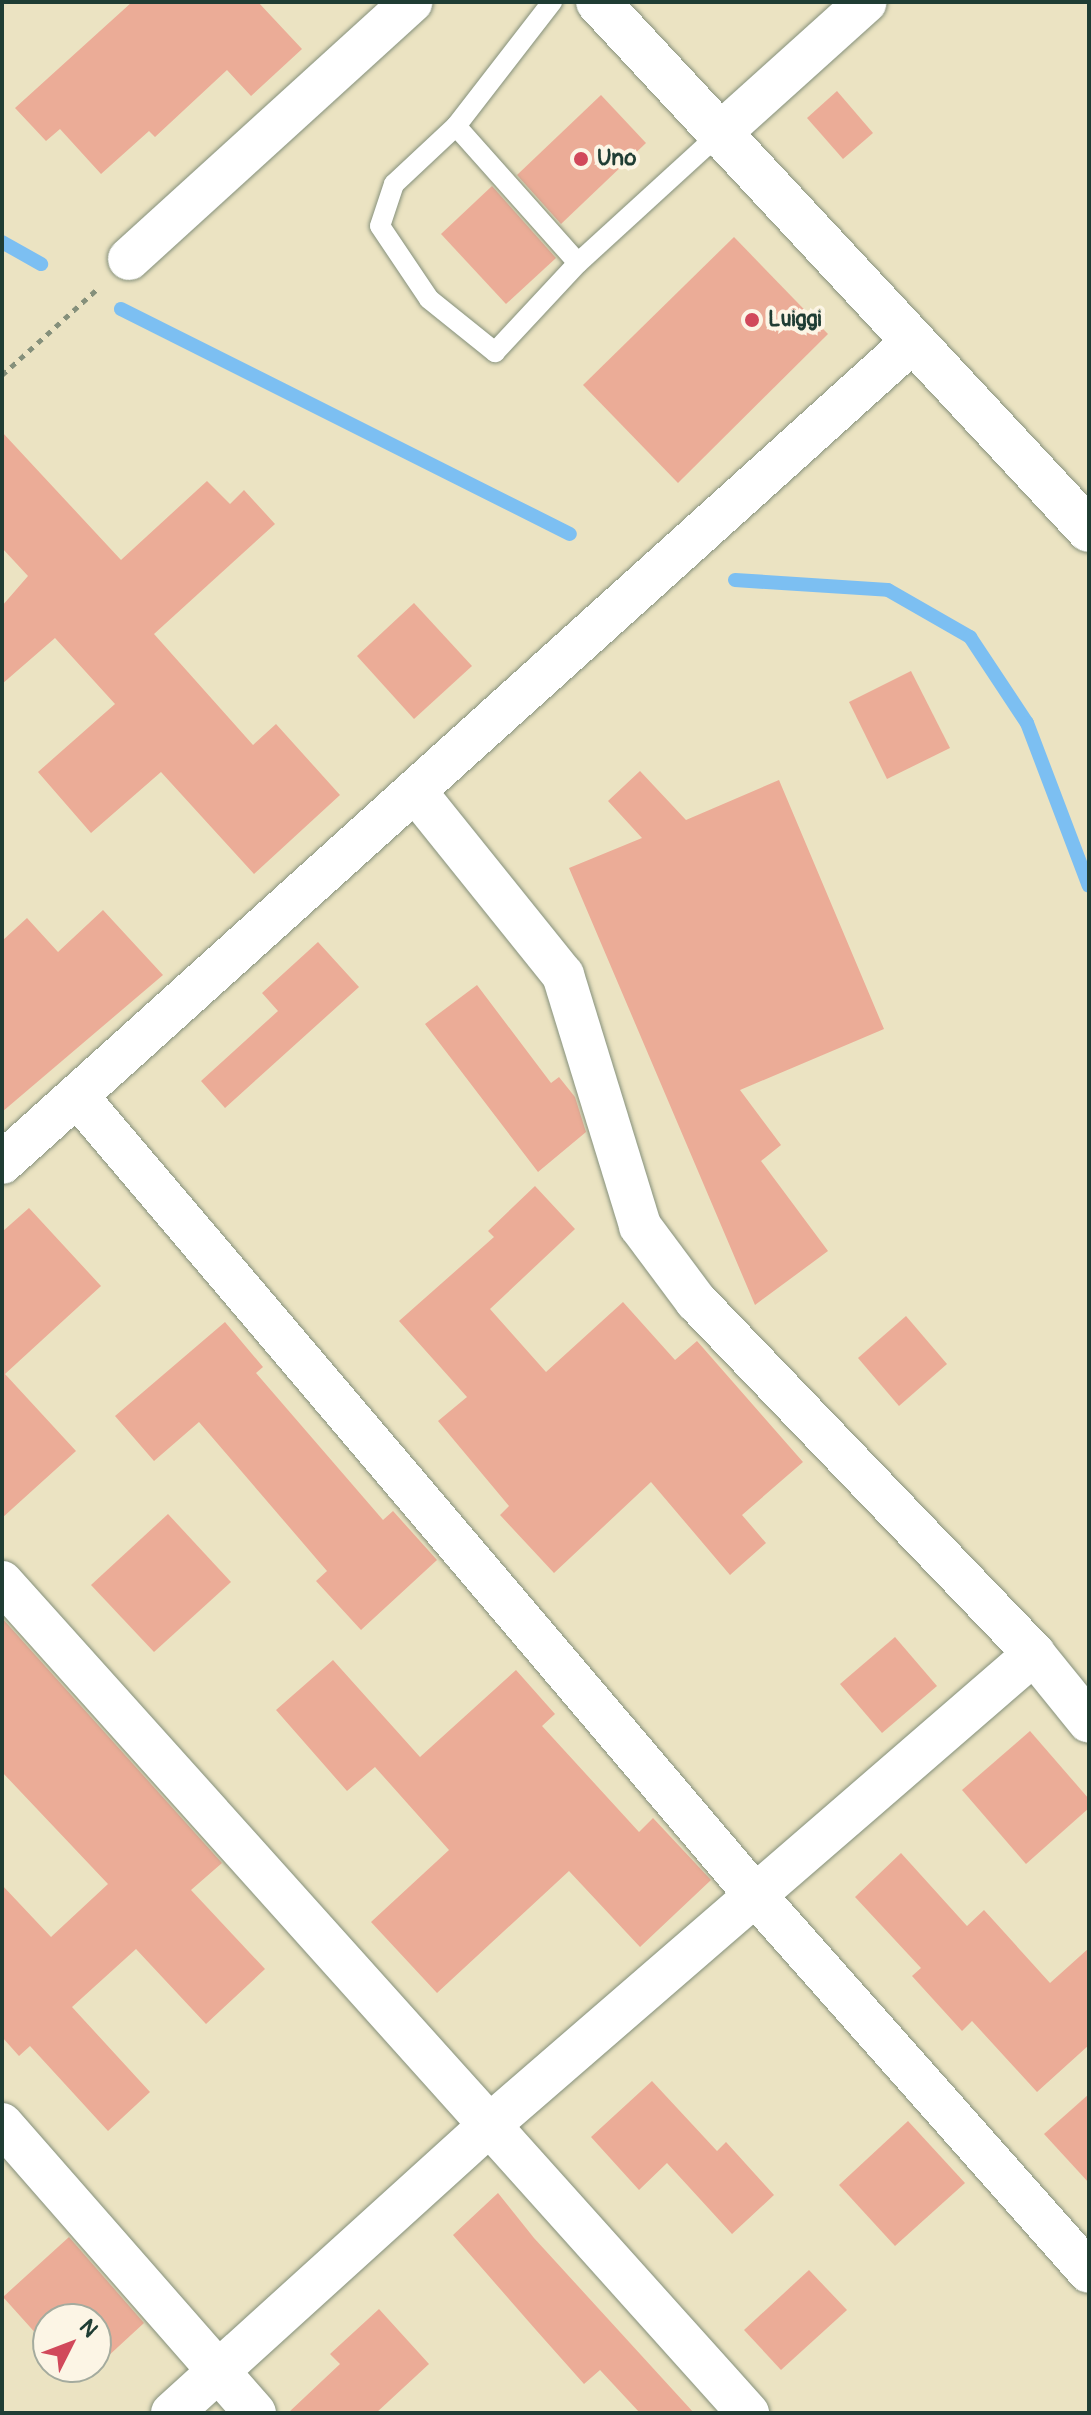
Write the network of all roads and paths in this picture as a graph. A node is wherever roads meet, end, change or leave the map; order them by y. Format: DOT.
graph roads {
  1 [pos="411,2"];
  2 [pos="552,2"];
  3 [pos="598,2"];
  4 [pos="866,2"];
  5 [pos="456,126"];
  6 [pos="717,136"];
  7 [pos="129,259"];
  8 [pos="578,263"];
  9 [pos="910,344"];
  10 [pos="2,375"];
  11 [pos="1089,530"];
  12 [pos="415,791"];
  13 [pos="77,1096"];
  14 [pos="2,1163"];
  15 [pos="2,1582"];
  16 [pos="1034,1654"];
  17 [pos="1089,1722"];
  18 [pos="756,1896"];
  19 [pos="493,2122"];
  20 [pos="2,2124"];
  21 [pos="1089,2272"];
  22 [pos="218,2373"];
  23 [pos="172,2413"];
  24 [pos="255,2413"];
  25 [pos="748,2413"];
  1 -- 7 [label="street"];
  2 -- 5 [label="lane"];
  3 -- 6 [label="street"];
  4 -- 6 [label="street"];
  5 -- 8 [label="lane"];
  5 -- 8 [label="lane"];
  6 -- 8 [label="lane"];
  6 -- 9 [label="street"];
  7 -- 10 [label="path"];
  9 -- 11 [label="street"];
  9 -- 12 [label="street"];
  12 -- 13 [label="street"];
  12 -- 16 [label="street"];
  13 -- 14 [label="street"];
  13 -- 18 [label="street"];
  15 -- 19 [label="street"];
  16 -- 17 [label="street"];
  16 -- 18 [label="street"];
  18 -- 19 [label="street"];
  18 -- 21 [label="street"];
  19 -- 22 [label="street"];
  19 -- 25 [label="street"];
  20 -- 22 [label="street"];
  22 -- 23 [label="street"];
  22 -- 24 [label="street"];
}
